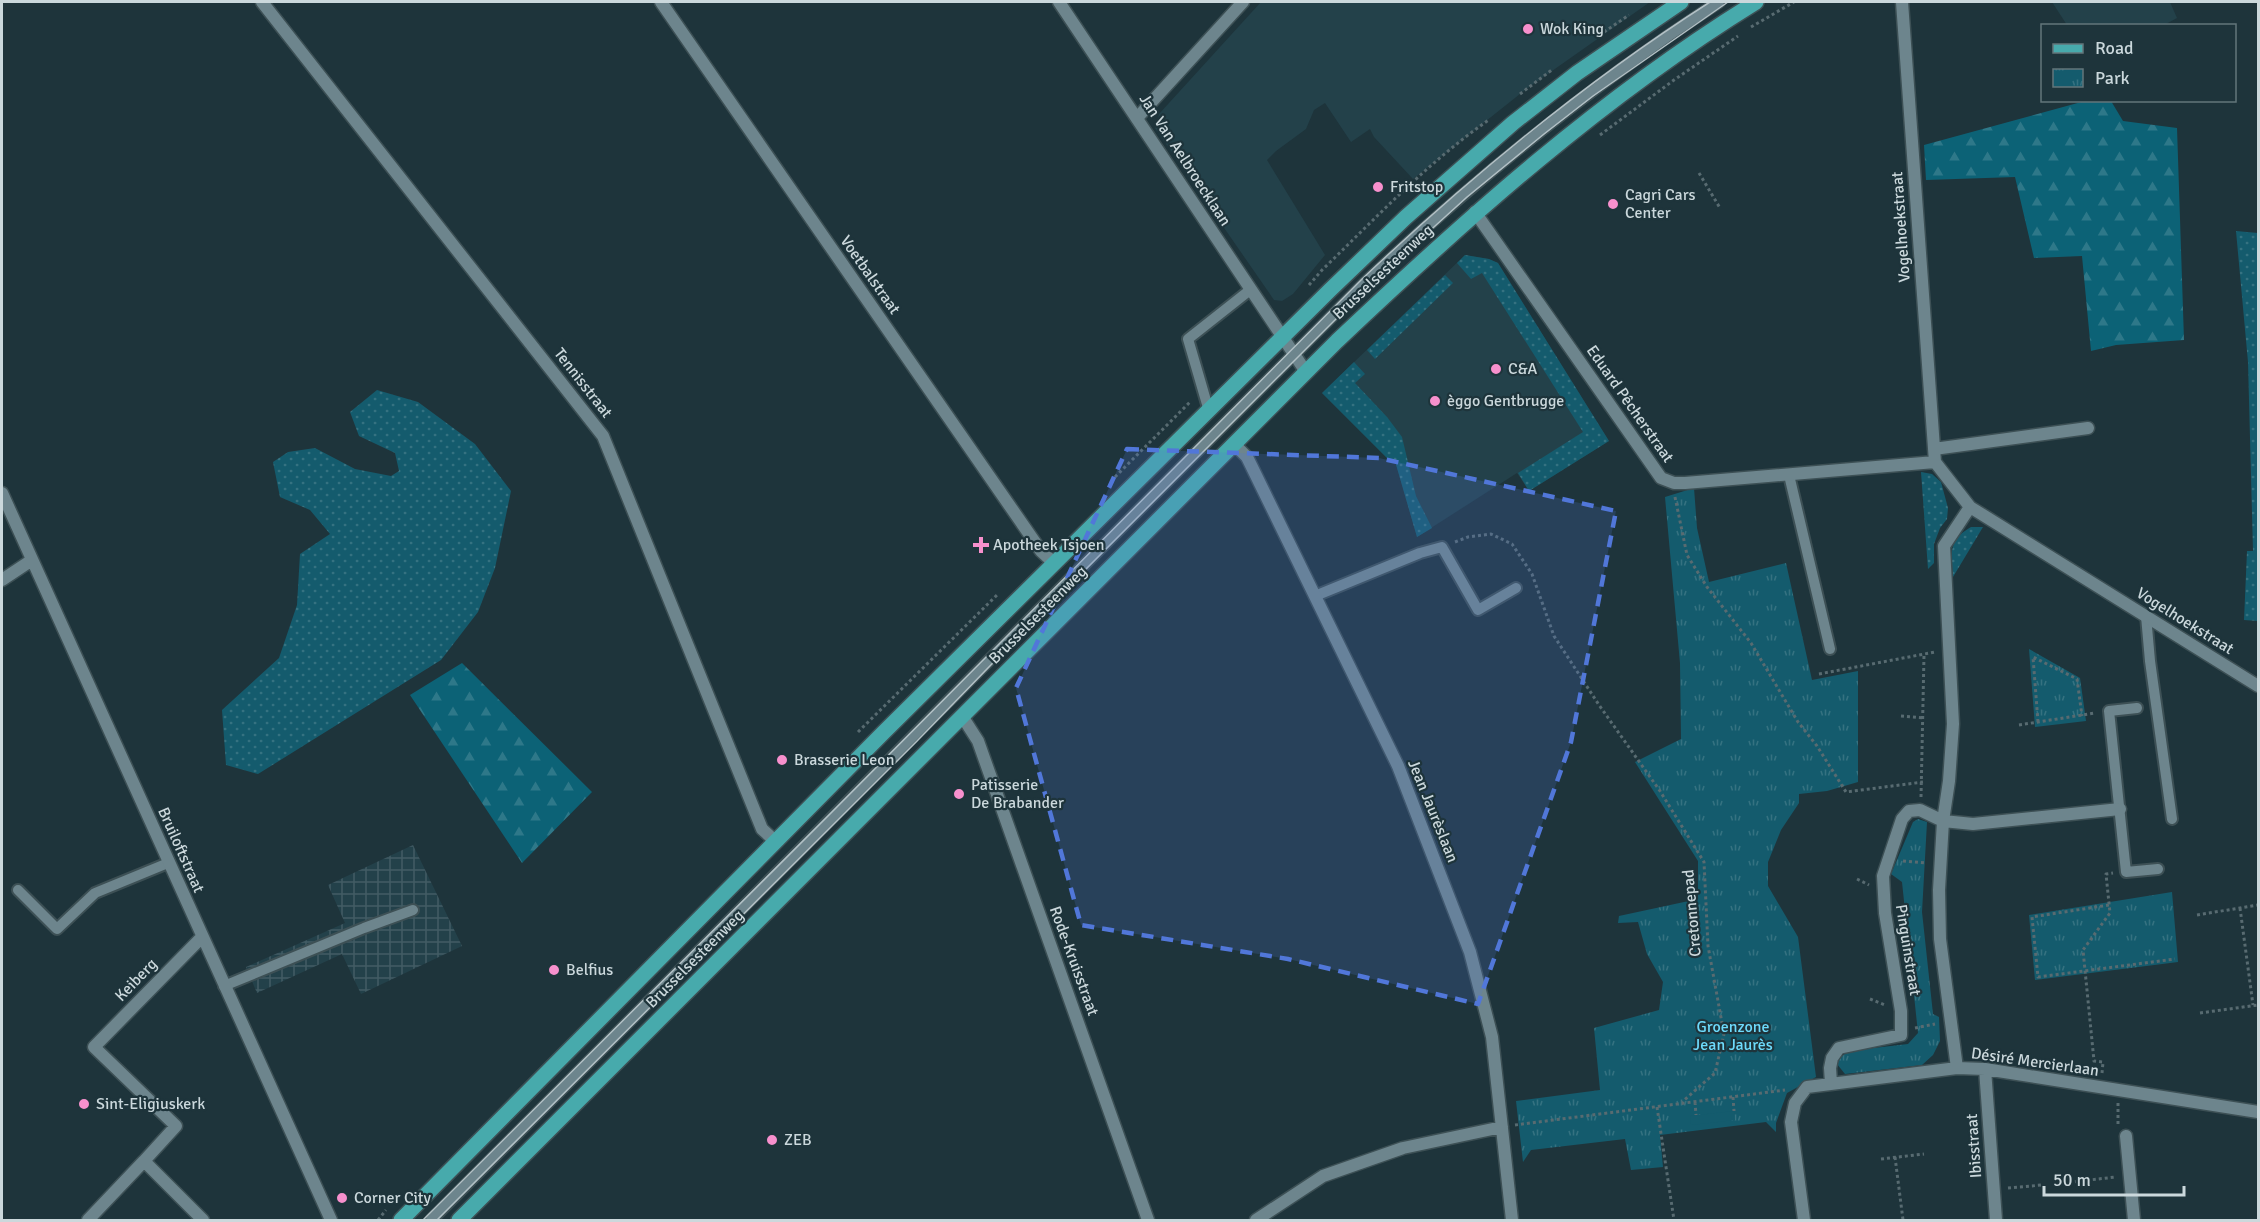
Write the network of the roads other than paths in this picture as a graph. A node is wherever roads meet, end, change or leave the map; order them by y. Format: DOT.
graph roads {
  1 [pos="262,2"];
  2 [pos="661,2"];
  3 [pos="1059,2"];
  4 [pos="1243,2"];
  5 [pos="1681,2"];
  6 [pos="1719,2"];
  7 [pos="1756,2"];
  8 [pos="1902,2"];
  9 [pos="1137,118"];
  10 [pos="1475,212"];
  11 [pos="1250,290"];
  12 [pos="1282,338"];
  13 [pos="1293,354"];
  14 [pos="1306,372"];
  15 [pos="1209,411"];
  16 [pos="2088,428"];
  17 [pos="1234,444"];
  18 [pos="1934,449"];
  19 [pos="1935,462"];
  20 [pos="1789,475"];
  21 [pos="2,493"];
  22 [pos="1970,507"];
  23 [pos="32,560"];
  24 [pos="1055,564"];
  25 [pos="2,580"];
  26 [pos="1516,588"];
  27 [pos="1315,596"];
  28 [pos="2146,616"];
  29 [pos="1830,648"];
  30 [pos="2259,686"];
  31 [pos="2137,708"];
  32 [pos="962,716"];
  33 [pos="2120,809"];
  34 [pos="2172,819"];
  35 [pos="1943,820"];
  36 [pos="776,842"];
  37 [pos="168,862"];
  38 [pos="2158,869"];
  39 [pos="18,890"];
  40 [pos="413,910"];
  41 [pos="202,936"];
  42 [pos="224,986"];
  43 [pos="1957,1068"];
  44 [pos="1985,1069"];
  45 [pos="1831,1083"];
  46 [pos="2259,1113"];
  47 [pos="1502,1127"];
  48 [pos="2126,1136"];
  49 [pos="144,1161"];
  50 [pos="88,1221"];
  51 [pos="203,1221"];
  52 [pos="330,1221"];
  53 [pos="401,1221"];
  54 [pos="431,1221"];
  55 [pos="459,1221"];
  56 [pos="1148,1221"];
  57 [pos="1256,1221"];
  58 [pos="1512,1221"];
  59 [pos="1804,1221"];
  60 [pos="1996,1221"];
  61 [pos="2134,1221"];
  1 -- 36 [label="street, Tennisstraat"];
  2 -- 24 [label="street, Voetbalstraat"];
  3 -- 9 [label="street, Jan Van Aelbroecklaan"];
  4 -- 9 [label="street"];
  5 -- 12 [label="main road, Brusselsesteenweg"];
  6 -- 13 [label="lane"];
  7 -- 10 [label="main road, Brusselsesteenweg"];
  8 -- 18 [label="street, Vogelhoekstraat"];
  9 -- 11 [label="street, Jan Van Aelbroecklaan"];
  10 -- 14 [label="main road, Brusselsesteenweg"];
  10 -- 20 [label="street, Eduard Pêcherstraat"];
  11 -- 12 [label="street, Jan Van Aelbroecklaan"];
  11 -- 15 [label="lane"];
  12 -- 13 [label="street, Jan Van Aelbroecklaan"];
  12 -- 15 [label="main road, Brusselsesteenweg"];
  13 -- 14 [label="street, Jan Van Aelbroecklaan"];
  13 -- 54 [label="lane"];
  14 -- 17 [label="main road, Brusselsesteenweg"];
  15 -- 24 [label="main road, Brusselsesteenweg"];
  16 -- 18 [label="street"];
  17 -- 27 [label="street, Jean Jaurèslaan"];
  17 -- 32 [label="main road, Brusselsesteenweg"];
  18 -- 19 [label="street, Vogelhoekstraat"];
  19 -- 20 [label="street, Eduard Pêcherstraat"];
  19 -- 22 [label="street, Vogelhoekstraat"];
  20 -- 29 [label="lane"];
  21 -- 23 [label="street, Bruiloftstraat"];
  22 -- 28 [label="street, Vogelhoekstraat"];
  22 -- 35 [label="street, Pinguinstraat"];
  23 -- 25 [label="street"];
  23 -- 37 [label="street, Bruiloftstraat"];
  24 -- 36 [label="main road, Brusselsesteenweg"];
  26 -- 27 [label="lane"];
  27 -- 47 [label="street, Jean Jaurèslaan"];
  28 -- 30 [label="street, Vogelhoekstraat"];
  28 -- 34 [label="lane"];
  31 -- 33 [label="lane"];
  32 -- 55 [label="main road, Brusselsesteenweg"];
  32 -- 56 [label="street, Rode-Kruisstraat"];
  33 -- 35 [label="street"];
  33 -- 38 [label="lane"];
  35 -- 43 [label="street, Pinguinstraat"];
  35 -- 45 [label="street, Pinguinstraat"];
  36 -- 53 [label="main road, Brusselsesteenweg"];
  37 -- 39 [label="lane"];
  37 -- 41 [label="street, Bruiloftstraat"];
  40 -- 42 [label="lane"];
  41 -- 42 [label="street, Bruiloftstraat"];
  41 -- 49 [label="street, Keiberg"];
  42 -- 52 [label="street, Bruiloftstraat"];
  43 -- 44 [label="street, Désiré Mercierlaan"];
  43 -- 45 [label="street, Désiré Mercierlaan"];
  44 -- 46 [label="street, Désiré Mercierlaan"];
  44 -- 60 [label="street, Ibisstraat"];
  45 -- 59 [label="street, Désiré Mercierlaan"];
  47 -- 57 [label="street"];
  47 -- 58 [label="street, Jean Jaurèslaan"];
  48 -- 61 [label="street"];
  49 -- 50 [label="street"];
  49 -- 51 [label="street"];
}
